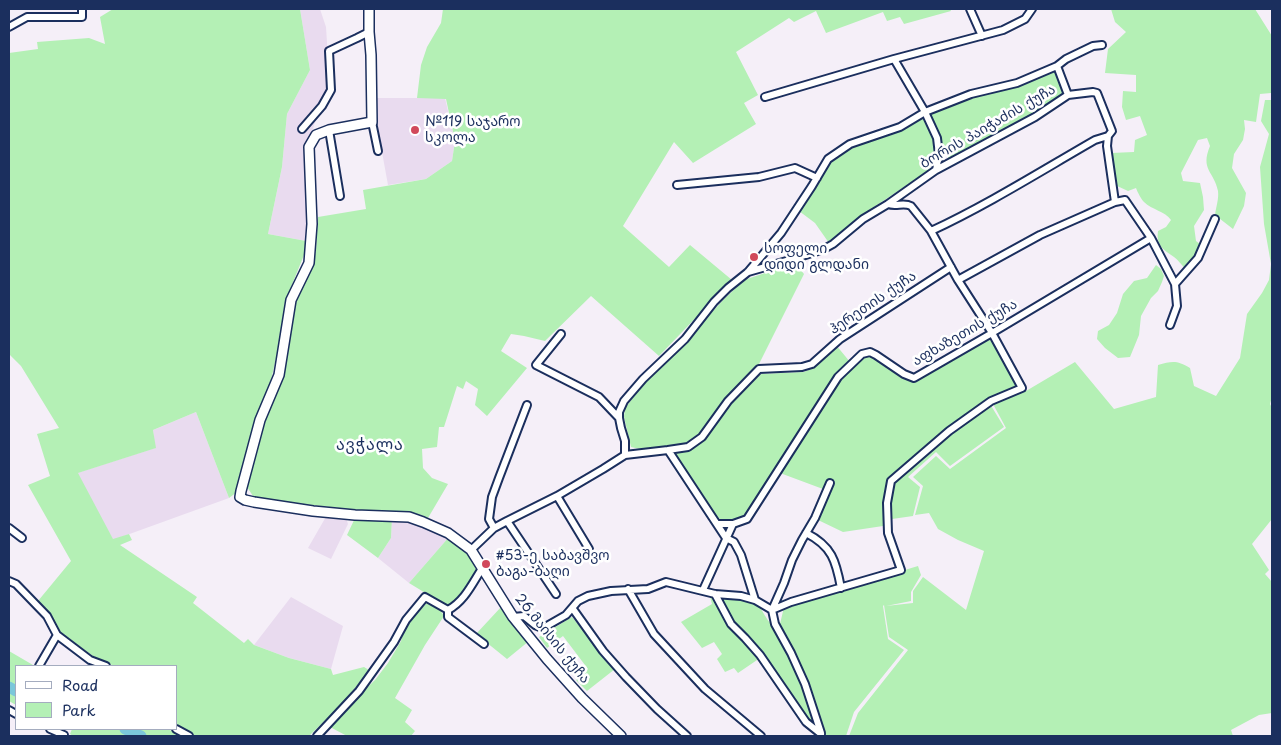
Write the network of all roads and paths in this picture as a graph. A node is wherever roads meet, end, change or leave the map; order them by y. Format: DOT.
graph roads {
  1 [pos="82,9"];
  2 [pos="369,9"];
  3 [pos="970,9"];
  4 [pos="1032,9"];
  5 [pos="9,27"];
  6 [pos="369,32"];
  7 [pos="982,36"];
  8 [pos="1102,45"];
  9 [pos="894,59"];
  10 [pos="1057,66"];
  11 [pos="1068,95"];
  12 [pos="765,97"];
  13 [pos="925,112"];
  14 [pos="372,122"];
  15 [pos="302,129"];
  16 [pos="329,130"];
  17 [pos="1108,136"];
  18 [pos="378,151"];
  19 [pos="936,170"];
  20 [pos="816,178"];
  21 [pos="677,185"];
  22 [pos="340,196"];
  23 [pos="1115,202"];
  24 [pos="888,204"];
  25 [pos="1215,219"];
  26 [pos="931,231"];
  27 [pos="1151,238"];
  28 [pos="950,267"];
  29 [pos="748,272"];
  30 [pos="958,280"];
  31 [pos="1175,284"];
  32 [pos="1170,324"];
  33 [pos="992,333"];
  34 [pos="561,334"];
  35 [pos="527,405"];
  36 [pos="619,418"];
  37 [pos="668,450"];
  38 [pos="625,455"];
  39 [pos="830,483"];
  40 [pos="557,496"];
  41 [pos="507,521"];
  42 [pos="717,524"];
  43 [pos="733,524"];
  44 [pos="9,528"];
  45 [pos="494,528"];
  46 [pos="806,533"];
  47 [pos="22,538"];
  48 [pos="726,538"];
  49 [pos="589,549"];
  50 [pos="471,550"];
  51 [pos="483,567"];
  52 [pos="9,581"];
  53 [pos="841,588"];
  54 [pos="628,589"];
  55 [pos="703,590"];
  56 [pos="556,594"];
  57 [pos="715,594"];
  58 [pos="755,600"];
  59 [pos="573,609"];
  60 [pos="448,610"];
  61 [pos="772,610"];
  62 [pos="514,617"];
  63 [pos="57,635"];
  64 [pos="484,644"];
  65 [pos="40,665"];
  66 [pos="103,665"];
  67 [pos="52,730"];
  68 [pos="822,735"];
  69 [pos="63,736"];
  70 [pos="317,736"];
  71 [pos="621,736"];
  72 [pos="687,736"];
  73 [pos="761,736"];
  1 -- 5 [label="street"];
  2 -- 6 [label="street"];
  3 -- 7 [label="street"];
  4 -- 7 [label="street"];
  6 -- 14 [label="street"];
  6 -- 15 [label="street"];
  7 -- 9 [label="street"];
  8 -- 10 [label="street"];
  9 -- 12 [label="street"];
  9 -- 13 [label="street"];
  10 -- 11 [label="street"];
  10 -- 13 [label="street"];
  11 -- 17 [label="street, ბორის პაიჭაძის ქუჩა"];
  11 -- 19 [label="street, ბორის პაიჭაძის ქუჩა"];
  13 -- 19 [label="street"];
  13 -- 20 [label="street"];
  14 -- 16 [label="street"];
  14 -- 18 [label="street"];
  16 -- 22 [label="street"];
  16 -- 50 [label="street, 26 მაისის ქუჩა"];
  17 -- 23 [label="street, ბორის პაიჭაძის ქუჩა"];
  17 -- 26 [label="street"];
  19 -- 24 [label="street, ბორის პაიჭაძის ქუჩა"];
  20 -- 21 [label="street"];
  20 -- 29 [label="street"];
  23 -- 27 [label="street"];
  23 -- 30 [label="street"];
  24 -- 26 [label="street"];
  24 -- 29 [label="street, ბორის პაიჭაძის ქუჩა"];
  25 -- 31 [label="street"];
  26 -- 28 [label="street"];
  27 -- 31 [label="street"];
  27 -- 33 [label="street, აფხაზეთის ქუჩა"];
  28 -- 30 [label="street"];
  28 -- 37 [label="street, ჰერეთის ქუჩა"];
  29 -- 36 [label="street"];
  30 -- 33 [label="street"];
  31 -- 32 [label="street"];
  33 -- 43 [label="street, აფხაზეთის ქუჩა"];
  33 -- 53 [label="street"];
  34 -- 36 [label="street"];
  35 -- 45 [label="street"];
  36 -- 38 [label="street"];
  37 -- 38 [label="street, ჰერეთის ქუჩა"];
  37 -- 42 [label="street"];
  38 -- 40 [label="street"];
  39 -- 46 [label="street"];
  40 -- 41 [label="street"];
  40 -- 49 [label="street"];
  41 -- 45 [label="street"];
  41 -- 56 [label="street"];
  42 -- 43 [label="street"];
  42 -- 48 [label="street"];
  43 -- 48 [label="street"];
  44 -- 47 [label="street"];
  45 -- 50 [label="street"];
  46 -- 53 [label="street"];
  46 -- 61 [label="street"];
  48 -- 55 [label="street"];
  48 -- 58 [label="street"];
  50 -- 51 [label="street, 26 მაისის ქუჩა"];
  51 -- 60 [label="street"];
  51 -- 62 [label="street, 26 მაისის ქუჩა"];
  52 -- 63 [label="street"];
  53 -- 61 [label="street"];
  54 -- 55 [label="street"];
  54 -- 59 [label="street"];
  54 -- 73 [label="street"];
  55 -- 57 [label="street"];
  57 -- 58 [label="street"];
  57 -- 68 [label="street"];
  58 -- 61 [label="street"];
  59 -- 62 [label="street"];
  59 -- 72 [label="street"];
  60 -- 64 [label="street"];
  60 -- 70 [label="street"];
  61 -- 68 [label="street"];
  62 -- 71 [label="street, 26 მაისის ქუჩა"];
  63 -- 65 [label="street"];
  63 -- 66 [label="street"];
  67 -- 69 [label="street"];
}
